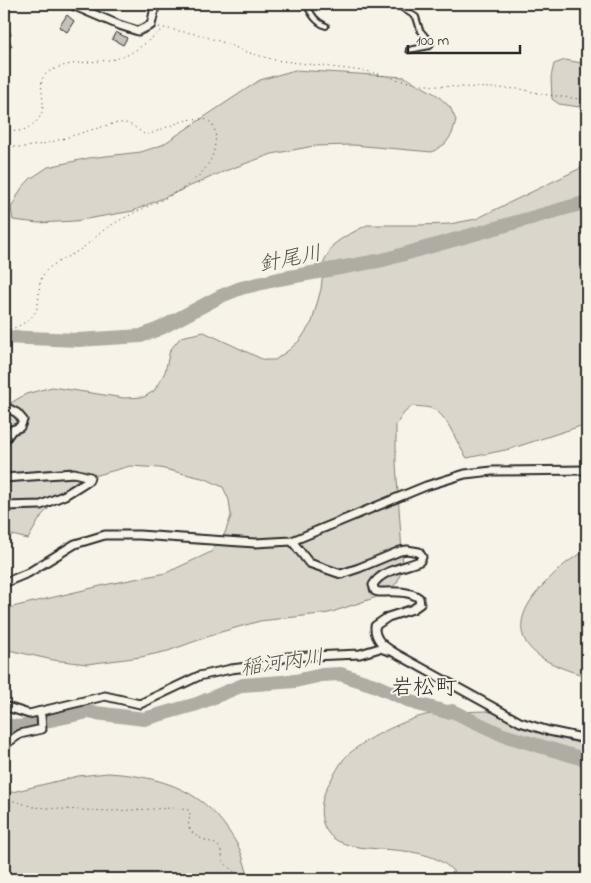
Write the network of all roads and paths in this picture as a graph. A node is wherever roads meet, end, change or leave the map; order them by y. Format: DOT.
graph roads {
  1 [pos="70,4"];
  2 [pos="153,4"];
  3 [pos="306,4"];
  4 [pos="396,4"];
  5 [pos="326,26"];
  6 [pos="409,50"];
  7 [pos="587,100"];
  8 [pos="4,132"];
  9 [pos="4,145"];
  10 [pos="4,331"];
  11 [pos="4,406"];
  12 [pos="4,441"];
  13 [pos="587,470"];
  14 [pos="4,478"];
  15 [pos="4,506"];
  16 [pos="292,541"];
  17 [pos="4,583"];
  18 [pos="395,653"];
  19 [pos="4,706"];
  20 [pos="39,714"];
  21 [pos="587,739"];
  22 [pos="4,744"];
  23 [pos="4,798"];
  24 [pos="239,879"];
  1 -- 2 [label="street"];
  3 -- 5 [label="lane"];
  4 -- 6 [label="lane"];
  7 -- 8 [label="path"];
  9 -- 10 [label="path"];
  11 -- 12 [label="street"];
  13 -- 16 [label="street"];
  14 -- 15 [label="street"];
  16 -- 17 [label="street"];
  16 -- 18 [label="street"];
  18 -- 20 [label="street"];
  18 -- 21 [label="street"];
  19 -- 20 [label="street"];
  20 -- 22 [label="street"];
  23 -- 24 [label="path"];
}
